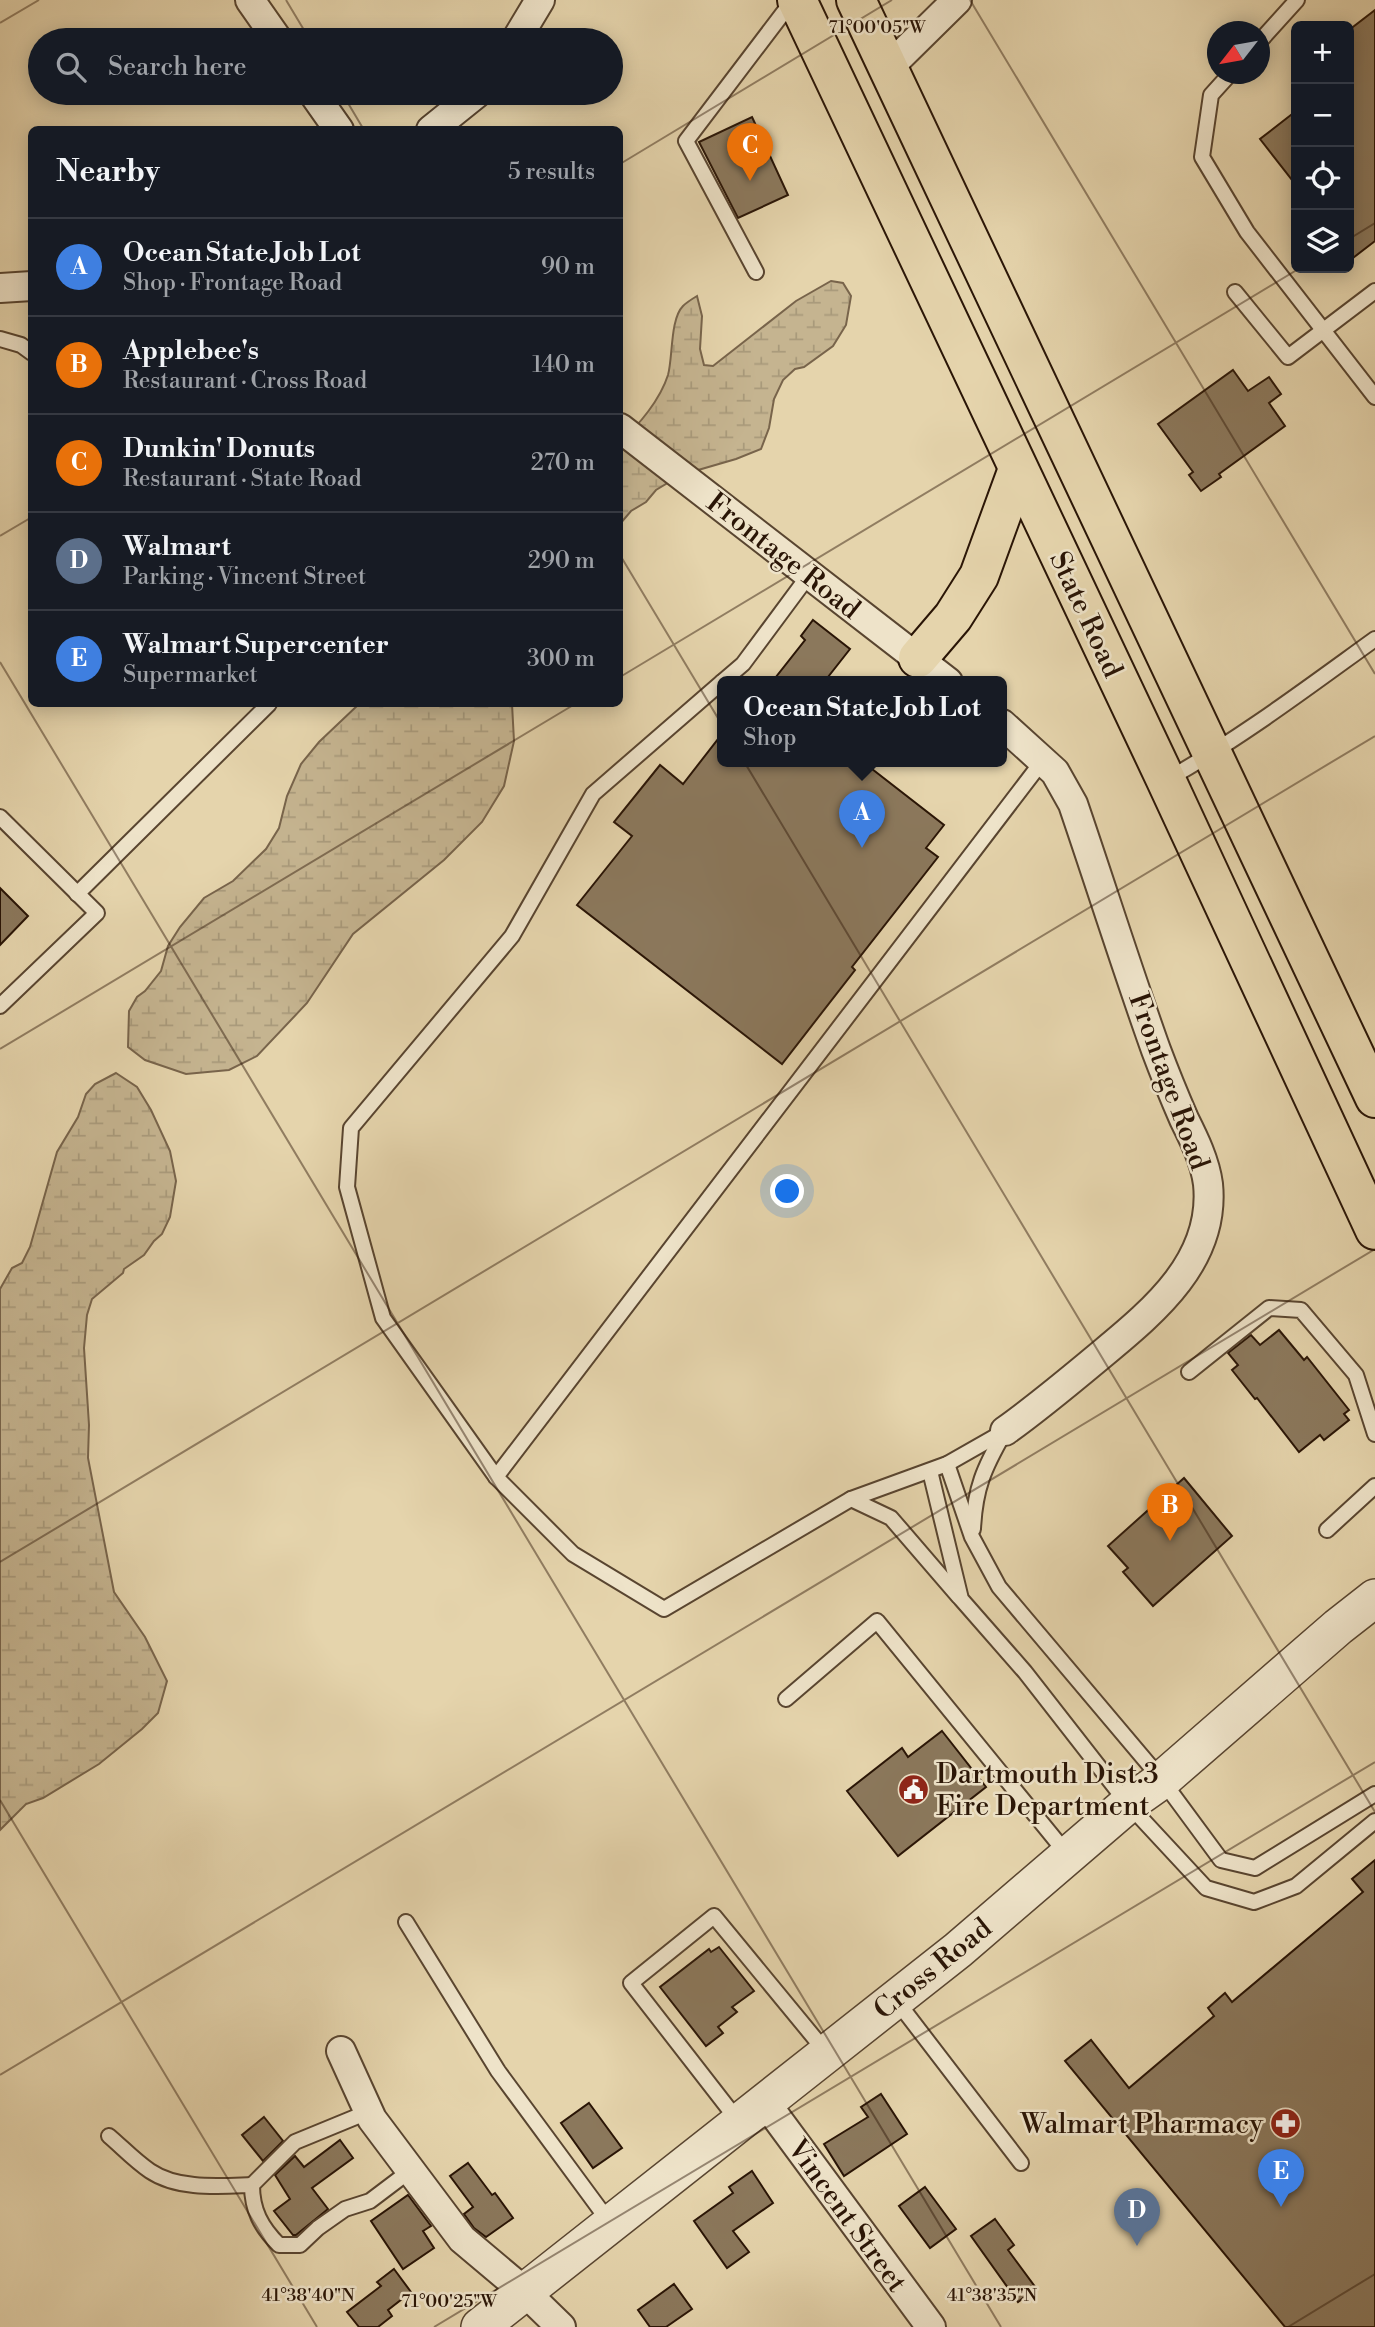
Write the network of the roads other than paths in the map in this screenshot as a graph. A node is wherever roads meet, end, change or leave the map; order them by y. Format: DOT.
graph roads {
  1 [pos="250,0"];
  2 [pos="540,0"];
  3 [pos="795,0"];
  4 [pos="856,0"];
  5 [pos="957,0"];
  6 [pos="1297,0"];
  7 [pos="270,28"];
  8 [pos="523,28"];
  9 [pos="1270,29"];
  10 [pos="888,68"];
  11 [pos="1221,84"];
  12 [pos="321,105"];
  13 [pos="462,105"];
  14 [pos="335,126"];
  15 [pos="437,126"];
  16 [pos="756,272"];
  17 [pos="28,286"];
  18 [pos="0,288"];
  19 [pos="1375,291"];
  20 [pos="1235,292"];
  21 [pos="1323,330"];
  22 [pos="0,339"];
  23 [pos="28,351"];
  24 [pos="1375,397"];
  25 [pos="623,430"];
  26 [pos="1018,469"];
  27 [pos="809,575"];
  28 [pos="1375,639"];
  29 [pos="918,658"];
  30 [pos="729,676"];
  31 [pos="940,676"];
  32 [pos="717,686"];
  33 [pos="267,707"];
  34 [pos="1007,727"];
  35 [pos="1213,754"];
  36 [pos="1044,759"];
  37 [pos="1166,780"];
  38 [pos="0,817"];
  39 [pos="77,894"];
  40 [pos="0,1006"];
  41 [pos="1375,1098"];
  42 [pos="1375,1230"];
  43 [pos="1189,1372"];
  44 [pos="1004,1431"];
  45 [pos="1375,1434"];
  46 [pos="947,1465"];
  47 [pos="930,1471"];
  48 [pos="496,1477"];
  49 [pos="1375,1486"];
  50 [pos="851,1499"];
  51 [pos="1327,1530"];
  52 [pos="972,1537"];
  53 [pos="1375,1598"];
  54 [pos="961,1599"];
  55 [pos="786,1699"];
  56 [pos="1161,1780"];
  57 [pos="1375,1794"];
  58 [pos="1128,1804"];
  59 [pos="1375,1821"];
  60 [pos="1068,1855"];
  61 [pos="406,1923"];
  62 [pos="895,1999"];
  63 [pos="341,2051"];
  64 [pos="827,2053"];
  65 [pos="368,2112"];
  66 [pos="752,2112"];
  67 [pos="108,2136"];
  68 [pos="1021,2163"];
  69 [pos="411,2170"];
  70 [pos="252,2185"];
  71 [pos="611,2224"];
  72 [pos="525,2292"];
  73 [pos="480,2327"];
  74 [pos="561,2327"];
  75 [pos="932,2327"];
  1 -- 7 [label="street"];
  2 -- 8 [label="street"];
  3 -- 16 [label="lane"];
  3 -- 26 [label="main road, State Road"];
  4 -- 10 [label="main road, State Road"];
  5 -- 10 [label="street"];
  6 -- 9 [label="lane"];
  10 -- 35 [label="main road, State Road"];
  11 -- 21 [label="lane"];
  12 -- 14 [label="street"];
  13 -- 15 [label="street"];
  17 -- 18 [label="street"];
  19 -- 21 [label="lane"];
  20 -- 21 [label="lane"];
  21 -- 24 [label="lane"];
  22 -- 23 [label="lane"];
  25 -- 27 [label="street, Frontage Road"];
  26 -- 29 [label="main road"];
  26 -- 37 [label="main road, State Road"];
  27 -- 29 [label="street, Frontage Road"];
  27 -- 30 [label="lane"];
  28 -- 35 [label="lane"];
  29 -- 31 [label="street, Frontage Road"];
  32 -- 48 [label="lane"];
  33 -- 39 [label="lane"];
  34 -- 36 [label="street, Frontage Road"];
  35 -- 37 [label="lane"];
  35 -- 41 [label="main road, State Road"];
  36 -- 44 [label="street, Frontage Road"];
  36 -- 48 [label="lane"];
  37 -- 42 [label="main road, State Road"];
  38 -- 39 [label="lane"];
  39 -- 40 [label="lane"];
  43 -- 45 [label="lane"];
  44 -- 46 [label="lane"];
  44 -- 52 [label="lane"];
  46 -- 47 [label="lane"];
  46 -- 52 [label="lane"];
  47 -- 50 [label="lane"];
  47 -- 54 [label="lane"];
  48 -- 50 [label="lane"];
  49 -- 51 [label="lane"];
  50 -- 54 [label="lane"];
  52 -- 56 [label="lane"];
  53 -- 56 [label="street, Cross Road"];
  54 -- 58 [label="lane"];
  55 -- 60 [label="lane"];
  56 -- 57 [label="lane"];
  56 -- 58 [label="street, Cross Road"];
  58 -- 59 [label="lane"];
  58 -- 60 [label="street, Cross Road"];
  60 -- 62 [label="street, Cross Road"];
  61 -- 71 [label="lane"];
  62 -- 64 [label="street, Cross Road"];
  62 -- 68 [label="lane"];
  63 -- 65 [label="street"];
  64 -- 66 [label="street, Cross Road"];
  64 -- 66 [label="lane"];
  65 -- 69 [label="street"];
  65 -- 70 [label="lane"];
  66 -- 71 [label="street, Cross Road"];
  66 -- 75 [label="street, Vincent Street"];
  67 -- 70 [label="lane"];
  69 -- 70 [label="lane"];
  69 -- 72 [label="street"];
  71 -- 72 [label="street, Cross Road"];
  72 -- 73 [label="street, Cross Road"];
  72 -- 74 [label="street"];
}
